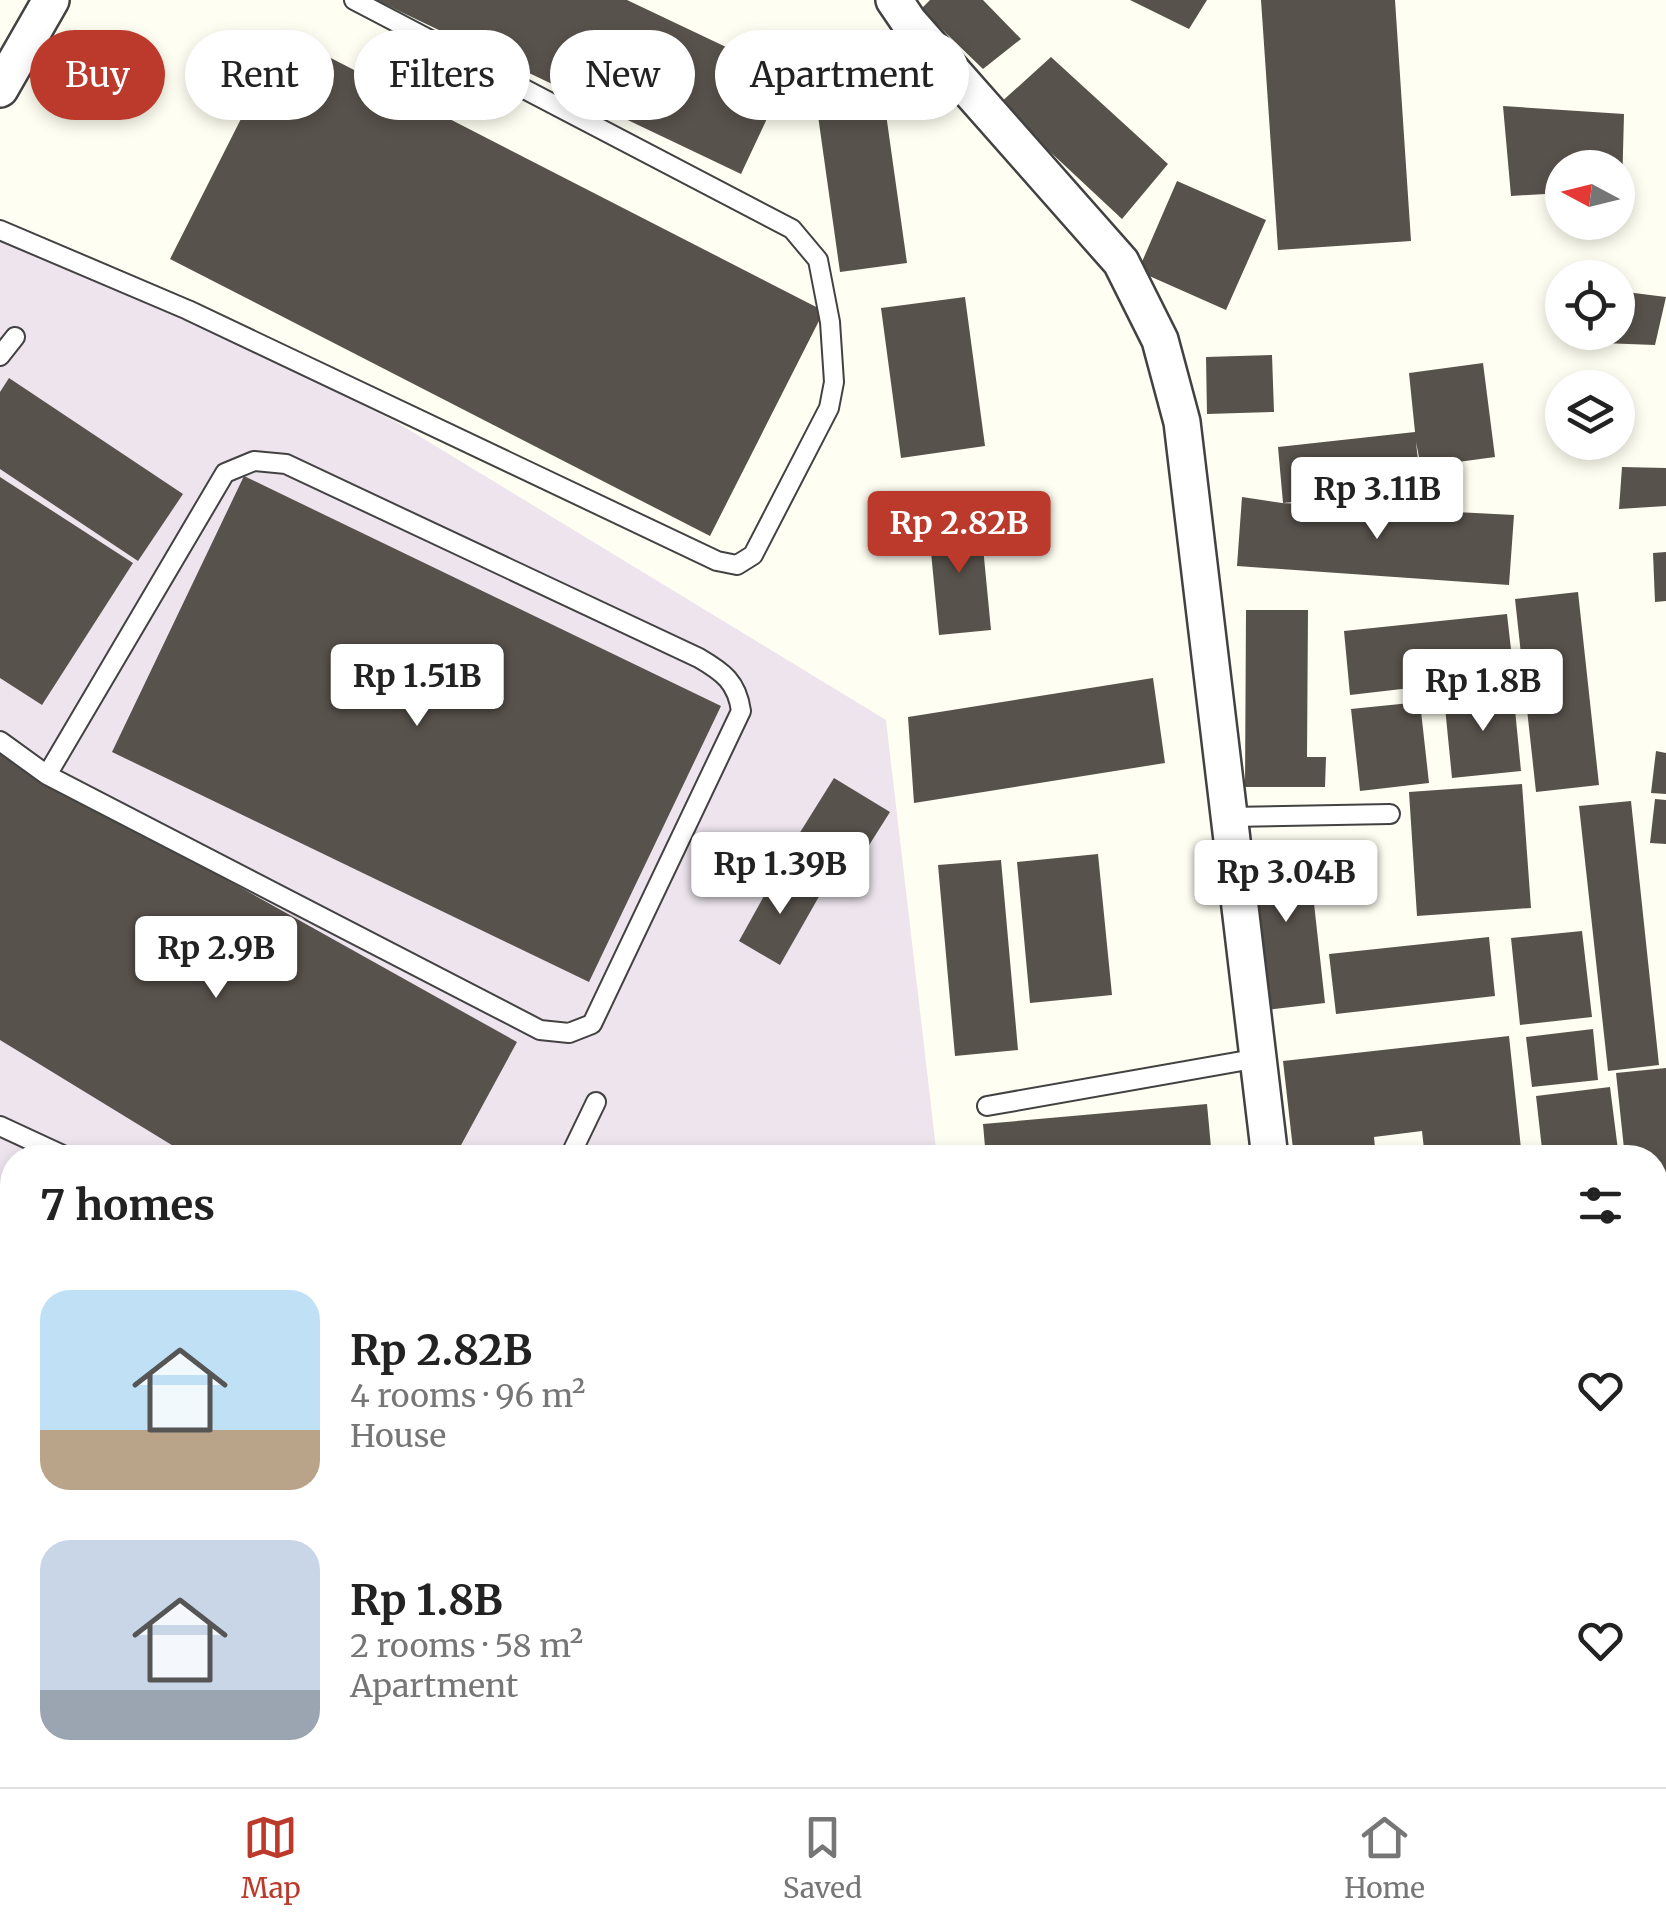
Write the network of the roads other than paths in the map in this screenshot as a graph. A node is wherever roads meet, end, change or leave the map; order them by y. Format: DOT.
graph roads {
  1 [pos="52,0"];
  2 [pos="354,0"];
  3 [pos="894,0"];
  4 [pos="0,89"];
  5 [pos="0,230"];
  6 [pos="15,337"];
  7 [pos="0,356"];
  8 [pos="0,741"];
  9 [pos="47,775"];
  10 [pos="1390,814"];
  11 [pos="1230,817"];
  12 [pos="1259,1058"];
  13 [pos="596,1102"];
  14 [pos="988,1106"];
  15 [pos="0,1126"];
  16 [pos="41,1145"];
  17 [pos="575,1145"];
  18 [pos="1269,1145"];
  1 -- 4 [label="street"];
  2 -- 5 [label="lane"];
  3 -- 11 [label="street"];
  6 -- 7 [label="lane"];
  8 -- 9 [label="lane"];
  9 -- 9 [label="lane"];
  10 -- 11 [label="lane"];
  11 -- 12 [label="street"];
  12 -- 14 [label="lane"];
  12 -- 18 [label="street"];
  13 -- 17 [label="lane"];
  15 -- 16 [label="lane"];
}
